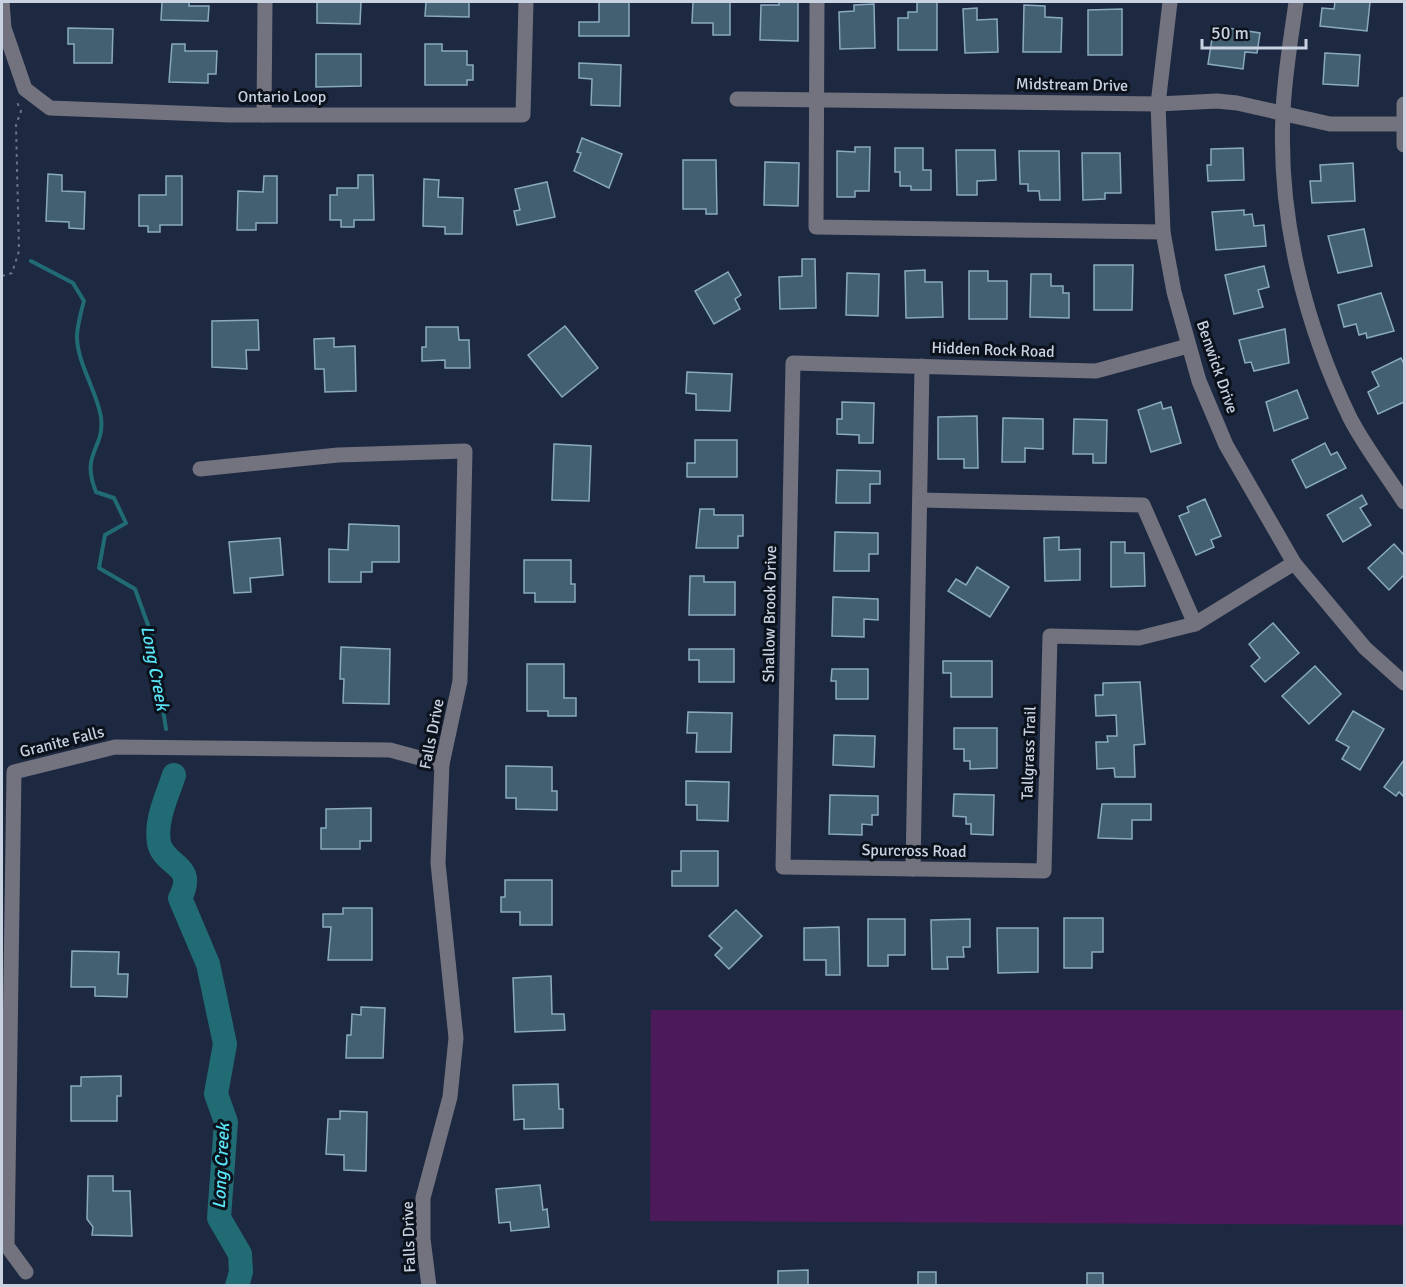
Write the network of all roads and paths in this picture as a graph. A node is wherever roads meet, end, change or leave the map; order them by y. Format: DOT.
graph roads {
  1 [pos="2,2"];
  2 [pos="265,2"];
  3 [pos="526,2"];
  4 [pos="818,2"];
  5 [pos="1170,2"];
  6 [pos="1296,2"];
  7 [pos="13,93"];
  8 [pos="737,99"];
  9 [pos="816,100"];
  10 [pos="1158,104"];
  11 [pos="1404,104"];
  12 [pos="264,115"];
  13 [pos="1283,116"];
  14 [pos="1404,124"];
  15 [pos="1404,145"];
  16 [pos="1164,232"];
  17 [pos="2,276"];
  18 [pos="1188,346"];
  19 [pos="794,363"];
  20 [pos="922,366"];
  21 [pos="200,469"];
  22 [pos="920,500"];
  23 [pos="1404,502"];
  24 [pos="1294,563"];
  25 [pos="1195,624"];
  26 [pos="1404,684"];
  27 [pos="442,764"];
  28 [pos="783,867"];
  29 [pos="913,869"];
  30 [pos="1044,871"];
  31 [pos="26,1272"];
  32 [pos="429,1286"];
  1 -- 12 [label="street, Ontario Loop"];
  2 -- 12 [label="street"];
  3 -- 12 [label="street, Ontario Loop"];
  4 -- 9 [label="street"];
  5 -- 10 [label="street, Benwick Drive"];
  6 -- 13 [label="street"];
  7 -- 17 [label="path"];
  8 -- 9 [label="street, Midstream Drive"];
  9 -- 10 [label="street, Midstream Drive"];
  9 -- 16 [label="street"];
  10 -- 13 [label="street, Midstream Drive"];
  10 -- 16 [label="street, Benwick Drive"];
  11 -- 14 [label="street"];
  13 -- 14 [label="street, Midstream Drive"];
  13 -- 23 [label="street"];
  14 -- 15 [label="street"];
  16 -- 18 [label="street, Benwick Drive"];
  18 -- 20 [label="street, Hidden Rock Road"];
  18 -- 24 [label="street, Benwick Drive"];
  19 -- 20 [label="street, Hidden Rock Road"];
  19 -- 28 [label="street, Shallow Brook Drive"];
  20 -- 22 [label="street"];
  21 -- 27 [label="street, Falls Drive"];
  22 -- 25 [label="street"];
  22 -- 29 [label="street"];
  24 -- 25 [label="street"];
  24 -- 26 [label="street, Benwick Drive"];
  25 -- 30 [label="street, Tallgrass Trail"];
  27 -- 31 [label="street, Granite Falls"];
  27 -- 32 [label="street, Falls Drive"];
  28 -- 29 [label="street, Spurcross Road"];
  29 -- 30 [label="street, Spurcross Road"];
}
